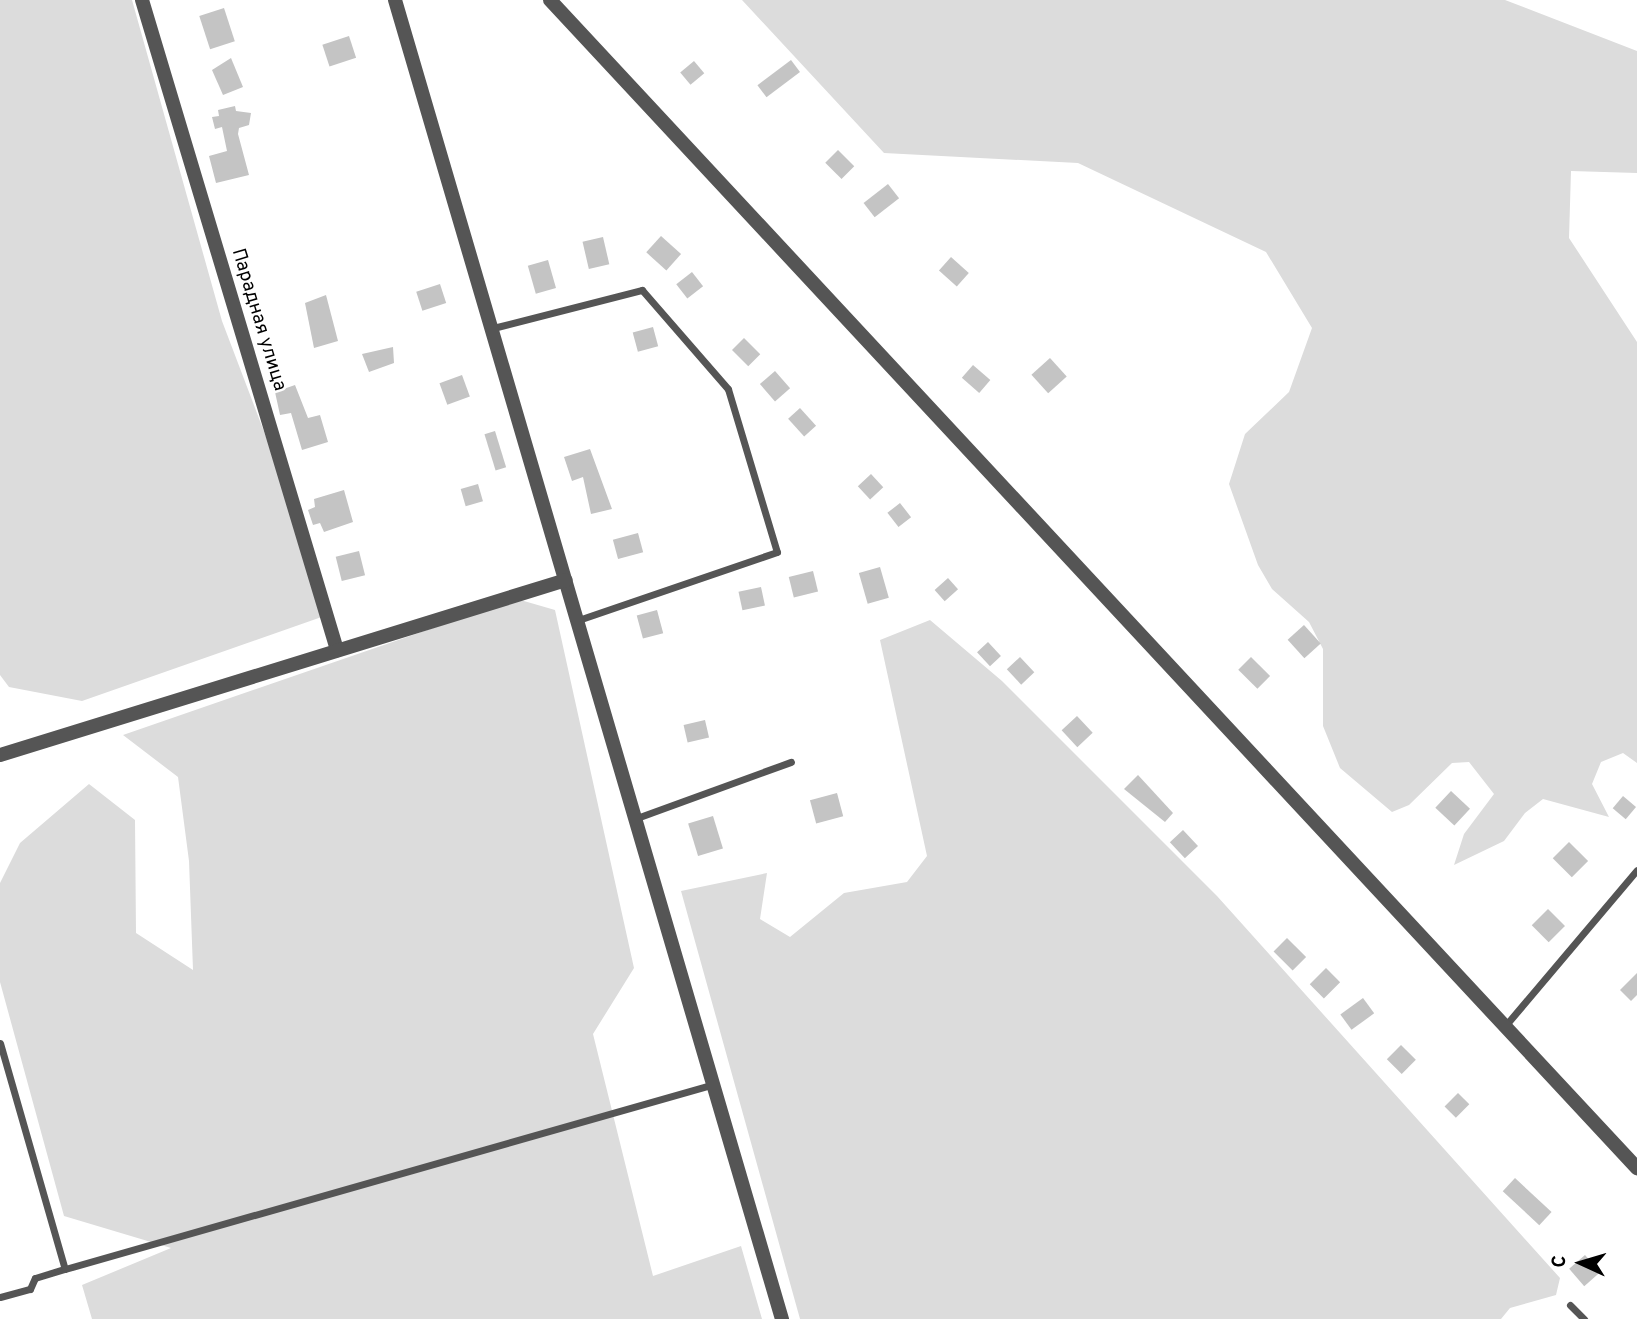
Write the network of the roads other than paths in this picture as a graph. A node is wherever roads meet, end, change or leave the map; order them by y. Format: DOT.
graph roads {
  1 [pos="142,0"];
  2 [pos="395,0"];
  3 [pos="550,0"];
  4 [pos="493,328"];
  5 [pos="566,579"];
  6 [pos="578,620"];
  7 [pos="337,650"];
  8 [pos="0,755"];
  9 [pos="791,762"];
  10 [pos="634,819"];
  11 [pos="1637,870"];
  12 [pos="1504,1026"];
  13 [pos="0,1043"];
  14 [pos="710,1085"];
  15 [pos="1637,1168"];
  16 [pos="65,1269"];
  17 [pos="0,1297"];
  18 [pos="1570,1305"];
  19 [pos="782,1319"];
  20 [pos="1584,1319"];
  1 -- 7 [label="street, Парадная улица"];
  2 -- 4 [label="street"];
  3 -- 12 [label="street"];
  4 -- 5 [label="street"];
  4 -- 6 [label="lane"];
  5 -- 6 [label="street"];
  5 -- 7 [label="street"];
  6 -- 10 [label="street"];
  7 -- 8 [label="street"];
  9 -- 10 [label="lane"];
  10 -- 14 [label="street"];
  11 -- 12 [label="lane"];
  12 -- 15 [label="street"];
  13 -- 16 [label="lane"];
  14 -- 16 [label="lane"];
  14 -- 19 [label="street"];
  16 -- 17 [label="lane"];
  18 -- 20 [label="lane"];
}
